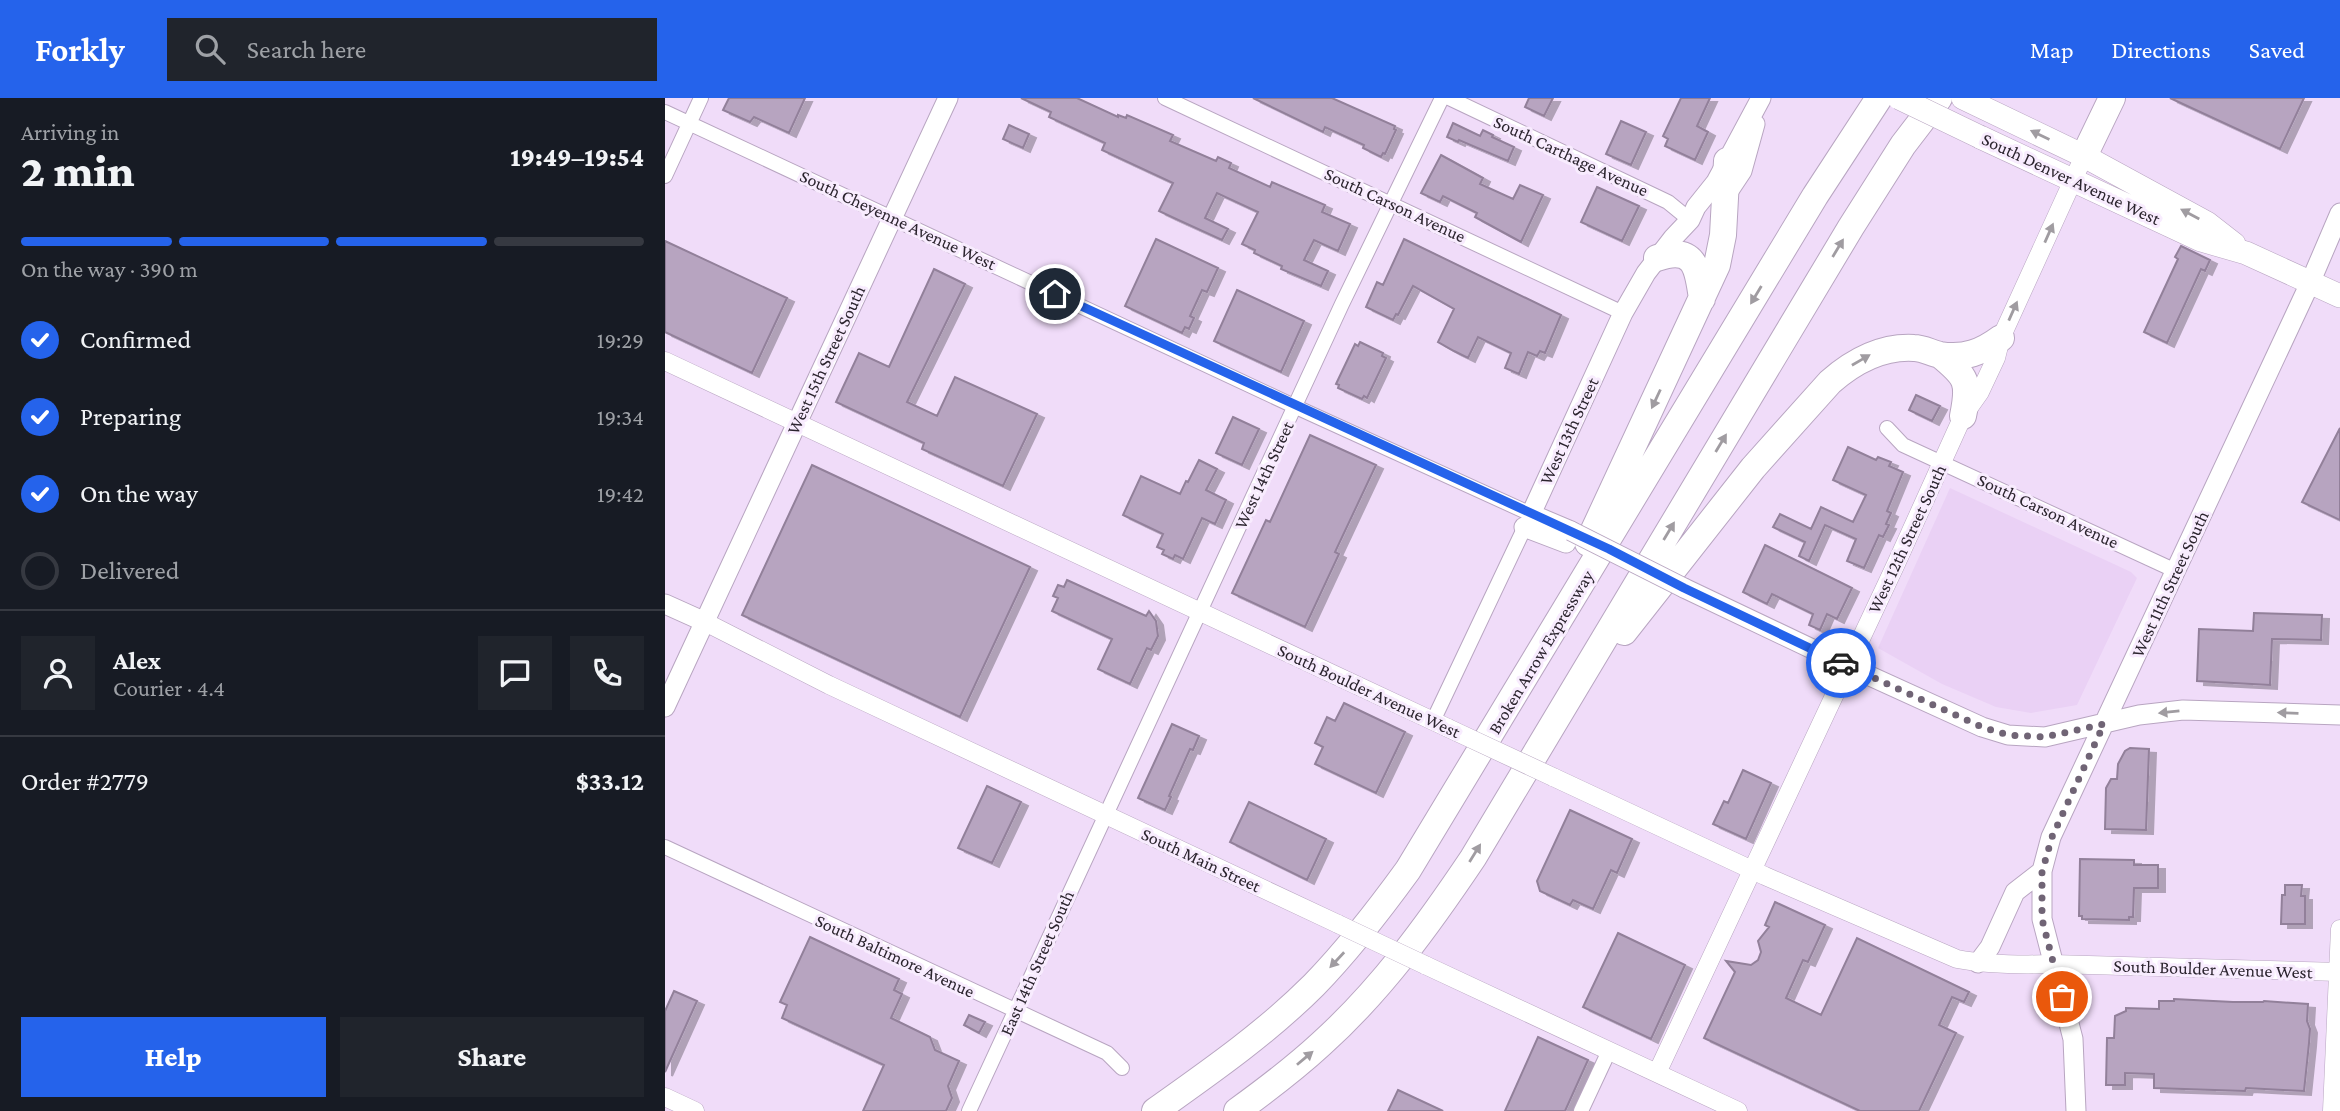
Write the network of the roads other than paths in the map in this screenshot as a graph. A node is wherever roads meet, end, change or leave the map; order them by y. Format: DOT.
graph roads {
  1 [pos="701,98"];
  2 [pos="948,98"];
  3 [pos="1165,98"];
  4 [pos="1442,98"];
  5 [pos="1449,98"];
  6 [pos="1879,98"];
  7 [pos="1899,98"];
  8 [pos="1939,98"];
  9 [pos="1963,98"];
  10 [pos="2112,98"];
  11 [pos="1759,102"];
  12 [pos="665,112"];
  13 [pos="689,124"];
  14 [pos="2084,156"];
  15 [pos="1727,161"];
  16 [pos="665,176"];
  17 [pos="2073,181"];
  18 [pos="1725,196"];
  19 [pos="1390,203"];
  20 [pos="2340,213"];
  21 [pos="892,218"];
  22 [pos="1691,220"];
  23 [pos="2246,253"];
  24 [pos="1657,258"];
  25 [pos="2310,283"];
  26 [pos="2340,296"];
  27 [pos="1702,299"];
  28 [pos="1623,313"];
  29 [pos="2001,338"];
  30 [pos="1940,355"];
  31 [pos="665,361"];
  32 [pos="1296,407"];
  33 [pos="1963,416"];
  34 [pos="797,422"];
  35 [pos="1887,428"];
  36 [pos="1943,462"];
  37 [pos="1527,520"];
  38 [pos="2176,571"];
  39 [pos="665,604"];
  40 [pos="1201,612"];
  41 [pos="705,622"];
  42 [pos="1848,666"];
  43 [pos="665,707"];
  44 [pos="1502,715"];
  45 [pos="1558,715"];
  46 [pos="2340,715"];
  47 [pos="1441,724"];
  48 [pos="2104,724"];
  49 [pos="1105,815"];
  50 [pos="665,847"];
  51 [pos="1753,870"];
  52 [pos="2042,872"];
  53 [pos="2340,929"];
  54 [pos="1978,963"];
  55 [pos="2052,964"];
  56 [pos="2339,972"];
  57 [pos="1015,1012"];
  58 [pos="1609,1051"];
  59 [pos="1122,1068"];
  60 [pos="1657,1073"];
  61 [pos="665,1097"];
  62 [pos="695,1111"];
  63 [pos="969,1111"];
  64 [pos="1155,1111"];
  65 [pos="1237,1111"];
  66 [pos="1581,1111"];
  67 [pos="1738,1111"];
  68 [pos="2076,1111"];
  69 [pos="2332,1111"];
  1 -- 13 [label="street"];
  2 -- 21 [label="main road, West 15th Street South"];
  3 -- 19 [label="street, South Carson Avenue"];
  4 -- 19 [label="street, West 14th Street"];
  5 -- 22 [label="street, South Carthage Avenue"];
  6 -- 44 [label="highway, Broken Arrow Expressway, one-way"];
  7 -- 17 [label="main road, South Denver Avenue West, bridge"];
  45 -- 8 [label="highway, one-way"];
  14 -- 9 [label="main road, South Denver Avenue West, one-way"];
  10 -- 14 [label="highway"];
  11 -- 15 [label="main road"];
  11 -- 18 [label="main road"];
  12 -- 13 [label="street, South Cheyenne Avenue West"];
  13 -- 16 [label="street"];
  13 -- 21 [label="street, South Cheyenne Avenue West"];
  14 -- 17 [label="street, West 12th Street South"];
  23 -- 14 [label="main road, South Denver Avenue West, one-way"];
  15 -- 18 [label="highway"];
  15 -- 22 [label="main road"];
  17 -- 23 [label="main road, South Denver Avenue West"];
  29 -- 17 [label="street, West 12th Street South, one-way"];
  18 -- 22 [label="main road"];
  18 -- 27 [label="highway"];
  19 -- 28 [label="street, South Carson Avenue"];
  19 -- 32 [label="street, West 14th Street"];
  20 -- 25 [label="main road, West 11th Street South"];
  21 -- 32 [label="street, South Cheyenne Avenue West"];
  21 -- 34 [label="main road, West 15th Street South"];
  22 -- 24 [label="main road, West 13th Street"];
  23 -- 25 [label="main road, South Denver Avenue West"];
  24 -- 27 [label="highway"];
  24 -- 28 [label="main road, West 13th Street"];
  25 -- 26 [label="main road, South Denver Avenue West"];
  25 -- 38 [label="main road, West 11th Street South"];
  27 -- 44 [label="highway, one-way"];
  28 -- 37 [label="main road, West 13th Street"];
  29 -- 30 [label="highway"];
  29 -- 33 [label="street, West 12th Street South"];
  30 -- 33 [label="highway"];
  45 -- 30 [label="highway, one-way"];
  31 -- 34 [label="street, South Boulder Avenue West"];
  32 -- 37 [label="street, South Cheyenne Avenue West"];
  32 -- 40 [label="street, West 14th Street"];
  33 -- 36 [label="street, West 12th Street South"];
  34 -- 40 [label="street, South Boulder Avenue West"];
  34 -- 41 [label="main road, West 15th Street South"];
  35 -- 36 [label="street, South Carson Avenue"];
  36 -- 38 [label="street, South Carson Avenue"];
  36 -- 42 [label="street, West 12th Street South"];
  37 -- 42 [label="main road, South Cheyenne Avenue West, bridge"];
  37 -- 47 [label="street, West 13th Street"];
  38 -- 48 [label="main road, West 11th Street South"];
  39 -- 41 [label="main road, South Main Street"];
  40 -- 47 [label="street, South Boulder Avenue West"];
  40 -- 49 [label="street, West 14th Street"];
  41 -- 43 [label="main road, West 15th Street South"];
  41 -- 49 [label="street, South Main Street"];
  42 -- 48 [label="main road, South Cheyenne Avenue West"];
  42 -- 51 [label="street, West 12th Street South"];
  44 -- 64 [label="highway, Broken Arrow Expressway, one-way"];
  65 -- 45 [label="highway, one-way"];
  46 -- 48 [label="main road, South Cheyenne Avenue West, one-way"];
  47 -- 51 [label="street, South Boulder Avenue West, bridge"];
  48 -- 52 [label="main road, West 11th Street South"];
  49 -- 57 [label="street, East 14th Street South"];
  49 -- 58 [label="street, South Main Street, bridge"];
  50 -- 57 [label="street, South Baltimore Avenue"];
  51 -- 54 [label="street, South Boulder Avenue West"];
  51 -- 60 [label="street, West 12th Street South"];
  52 -- 54 [label="main road"];
  52 -- 55 [label="main road, West 11th Street South"];
  53 -- 56 [label="street"];
  54 -- 55 [label="street, South Boulder Avenue West"];
  55 -- 56 [label="street, South Boulder Avenue West"];
  55 -- 68 [label="main road, West 11th Street South"];
  56 -- 69 [label="street"];
  57 -- 59 [label="street, South Baltimore Avenue"];
  57 -- 63 [label="street, East 14th Street South"];
  58 -- 60 [label="street, South Main Street"];
  58 -- 66 [label="street"];
  60 -- 67 [label="street, South Main Street"];
  61 -- 62 [label="street"];
}
